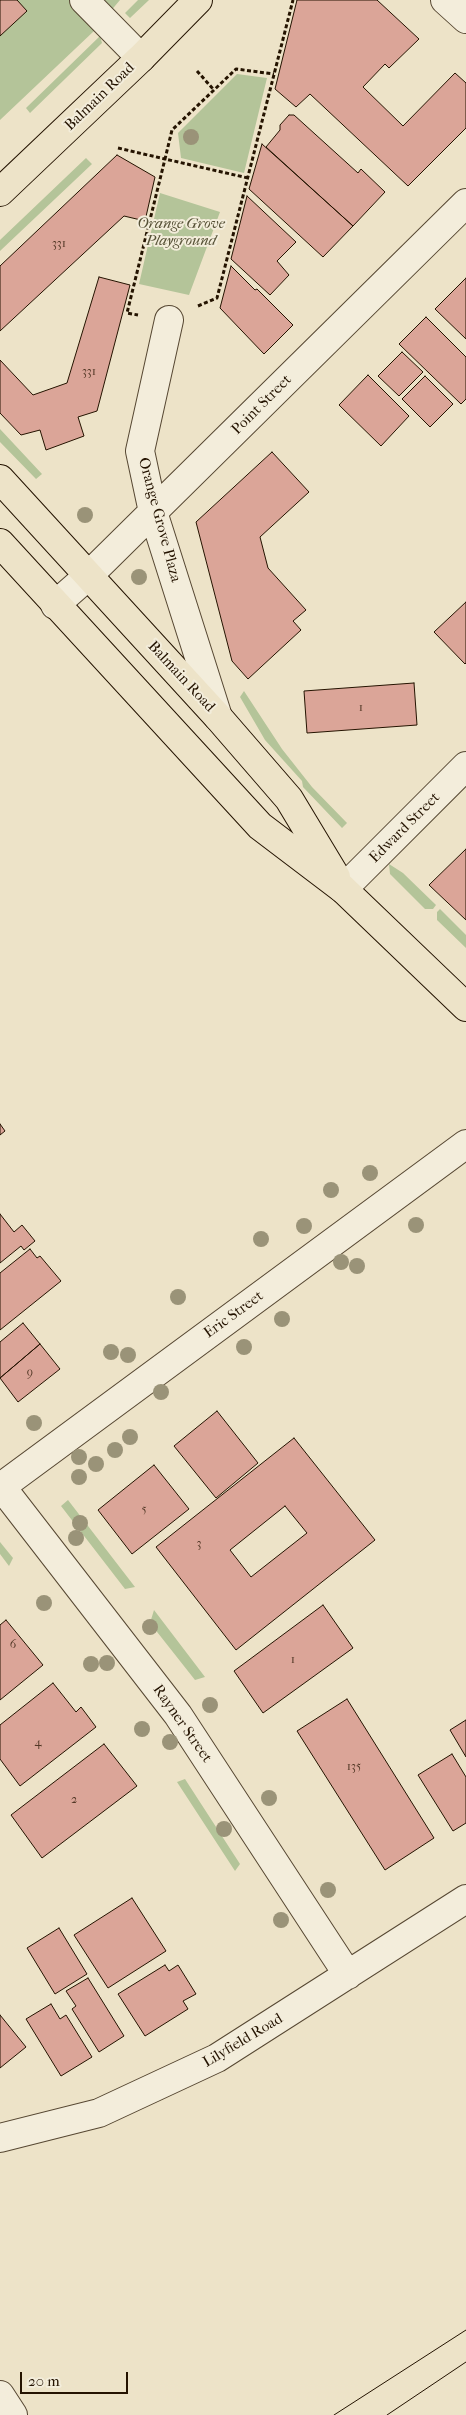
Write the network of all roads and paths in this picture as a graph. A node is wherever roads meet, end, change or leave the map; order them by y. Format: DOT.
graph roads {
  1 [pos="84,0"];
  2 [pos="198,0"];
  3 [pos="292,0"];
  4 [pos="446,0"];
  5 [pos="466,19"];
  6 [pos="141,58"];
  7 [pos="197,72"];
  8 [pos="274,74"];
  9 [pos="214,90"];
  10 [pos="118,148"];
  11 [pos="165,159"];
  12 [pos="248,178"];
  13 [pos="0,192"];
  14 [pos="466,203"];
  15 [pos="169,320"];
  16 [pos="0,479"];
  17 [pos="153,512"];
  18 [pos="0,542"];
  19 [pos="88,576"];
  20 [pos="55,605"];
  21 [pos="218,717"];
  22 [pos="466,766"];
  23 [pos="343,889"];
  24 [pos="466,1007"];
  25 [pos="466,1144"];
  26 [pos="1,1486"];
  27 [pos="466,1899"];
  28 [pos="348,1975"];
  29 [pos="0,2138"];
  30 [pos="0,2396"];
  31 [pos="13,2415"];
  1 -- 6 [label="street"];
  2 -- 6 [label="main road, Balmain Road"];
  3 -- 8 [label="path"];
  4 -- 5 [label="street"];
  6 -- 13 [label="main road, Balmain Road"];
  7 -- 9 [label="path"];
  8 -- 9 [label="path"];
  8 -- 12 [label="path"];
  9 -- 11 [label="path"];
  10 -- 11 [label="path"];
  11 -- 12 [label="path"];
  11 -- 15 [label="path"];
  12 -- 15 [label="path"];
  14 -- 17 [label="street, Point Street"];
  15 -- 17 [label="street, Orange Grove Plaza"];
  16 -- 19 [label="main road, Balmain Road"];
  17 -- 19 [label="street, Point Street"];
  17 -- 21 [label="street, Orange Grove Plaza"];
  18 -- 20 [label="main road, Balmain Road"];
  19 -- 20 [label="street, Point Street"];
  19 -- 21 [label="main road, Balmain Road"];
  20 -- 23 [label="main road, Balmain Road"];
  21 -- 23 [label="main road, Balmain Road"];
  22 -- 23 [label="street, Edward Street"];
  23 -- 24 [label="main road, Balmain Road"];
  25 -- 26 [label="street, Eric Street"];
  26 -- 28 [label="street, Rayner Street"];
  27 -- 28 [label="street, Lilyfield Road"];
  28 -- 29 [label="street, Lilyfield Road"];
  30 -- 31 [label="street"];
}
